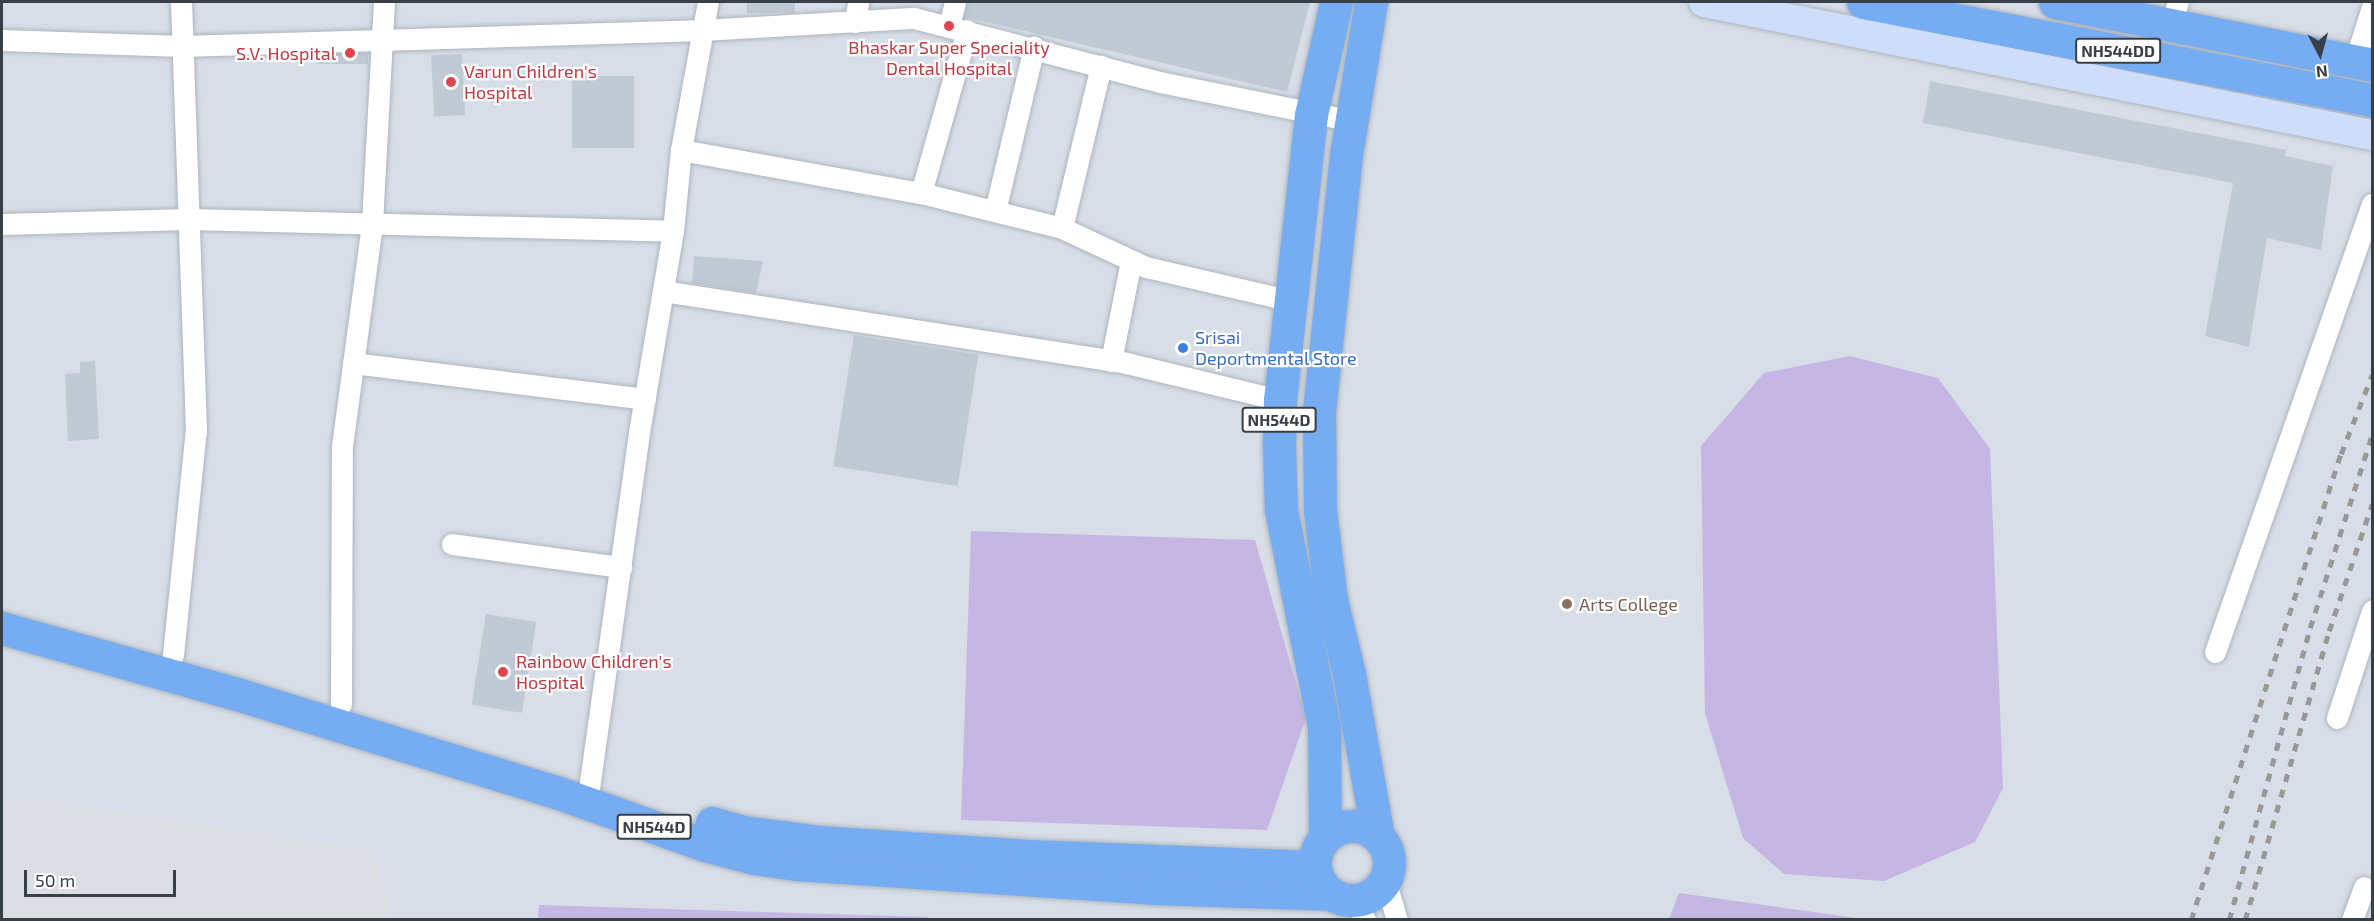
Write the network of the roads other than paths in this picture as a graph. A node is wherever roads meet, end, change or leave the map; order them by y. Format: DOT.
graph roads {
  1 [pos="181,2"];
  2 [pos="384,2"];
  3 [pos="708,2"];
  4 [pos="955,2"];
  5 [pos="1336,2"];
  6 [pos="1371,2"];
  7 [pos="1704,2"];
  8 [pos="1863,2"];
  9 [pos="2055,2"];
  10 [pos="2135,2"];
  11 [pos="2176,6"];
  12 [pos="2373,7"];
  13 [pos="856,12"];
  14 [pos="958,28"];
  15 [pos="704,30"];
  16 [pos="382,37"];
  17 [pos="2,40"];
  18 [pos="182,46"];
  19 [pos="1034,47"];
  20 [pos="2367,59"];
  21 [pos="1101,66"];
  22 [pos="2373,100"];
  23 [pos="1311,116"];
  24 [pos="1353,121"];
  25 [pos="2373,135"];
  26 [pos="681,150"];
  27 [pos="921,193"];
  28 [pos="2373,204"];
  29 [pos="995,211"];
  30 [pos="189,219"];
  31 [pos="372,223"];
  32 [pos="2,224"];
  33 [pos="1062,228"];
  34 [pos="673,231"];
  35 [pos="1131,261"];
  36 [pos="663,291"];
  37 [pos="1292,300"];
  38 [pos="1111,361"];
  39 [pos="353,363"];
  40 [pos="645,399"];
  41 [pos="1280,400"];
  42 [pos="452,544"];
  43 [pos="621,567"];
  44 [pos="2,607"];
  45 [pos="2373,611"];
  46 [pos="2,628"];
  47 [pos="2215,652"];
  48 [pos="172,655"];
  49 [pos="341,704"];
  50 [pos="2337,718"];
  51 [pos="589,792"];
  52 [pos="1378,837"];
  53 [pos="1385,880"];
  54 [pos="1338,883"];
  55 [pos="2364,886"];
  56 [pos="1397,920"];
  57 [pos="2352,920"];
  1 -- 18 [label="street"];
  2 -- 16 [label="street"];
  3 -- 15 [label="street"];
  4 -- 14 [label="street"];
  5 -- 23 [label="highway, NH544D"];
  6 -- 24 [label="highway, NH544D"];
  7 -- 25 [label="street"];
  8 -- 22 [label="highway, NH544DD"];
  9 -- 20 [label="highway, NH544DD"];
  10 -- 11 [label="street"];
  11 -- 20 [label="street"];
  12 -- 20 [label="street"];
  13 -- 14 [label="street"];
  13 -- 15 [label="street"];
  14 -- 19 [label="street"];
  14 -- 27 [label="street"];
  15 -- 16 [label="street"];
  15 -- 26 [label="street"];
  16 -- 18 [label="street"];
  16 -- 31 [label="street"];
  17 -- 18 [label="street"];
  18 -- 30 [label="street"];
  19 -- 21 [label="street"];
  19 -- 29 [label="street"];
  21 -- 23 [label="street"];
  21 -- 33 [label="street"];
  23 -- 24 [label="street"];
  23 -- 37 [label="highway, NH544D"];
  24 -- 52 [label="highway, NH544D"];
  26 -- 27 [label="street"];
  26 -- 34 [label="street"];
  27 -- 29 [label="street"];
  28 -- 47 [label="street"];
  29 -- 33 [label="street"];
  30 -- 31 [label="street"];
  30 -- 32 [label="street"];
  30 -- 48 [label="street"];
  31 -- 34 [label="street"];
  31 -- 39 [label="street"];
  33 -- 35 [label="street"];
  34 -- 36 [label="street"];
  35 -- 37 [label="street"];
  35 -- 38 [label="street"];
  36 -- 38 [label="street"];
  36 -- 40 [label="street"];
  37 -- 41 [label="highway, NH544D"];
  38 -- 41 [label="street"];
  39 -- 40 [label="street"];
  39 -- 49 [label="street"];
  40 -- 43 [label="street"];
  41 -- 54 [label="highway, NH544D"];
  42 -- 43 [label="street"];
  43 -- 51 [label="street"];
  44 -- 48 [label="highway, NH544D"];
  45 -- 50 [label="street"];
  46 -- 51 [label="highway, NH544D"];
  48 -- 49 [label="highway, NH544D"];
  49 -- 51 [label="highway, NH544D"];
  51 -- 54 [label="highway, NH544D"];
  52 -- 53 [label="highway, NH544D"];
  52 -- 54 [label="highway, NH544D"];
  53 -- 54 [label="highway"];
  53 -- 56 [label="street"];
  55 -- 57 [label="street"];
}
